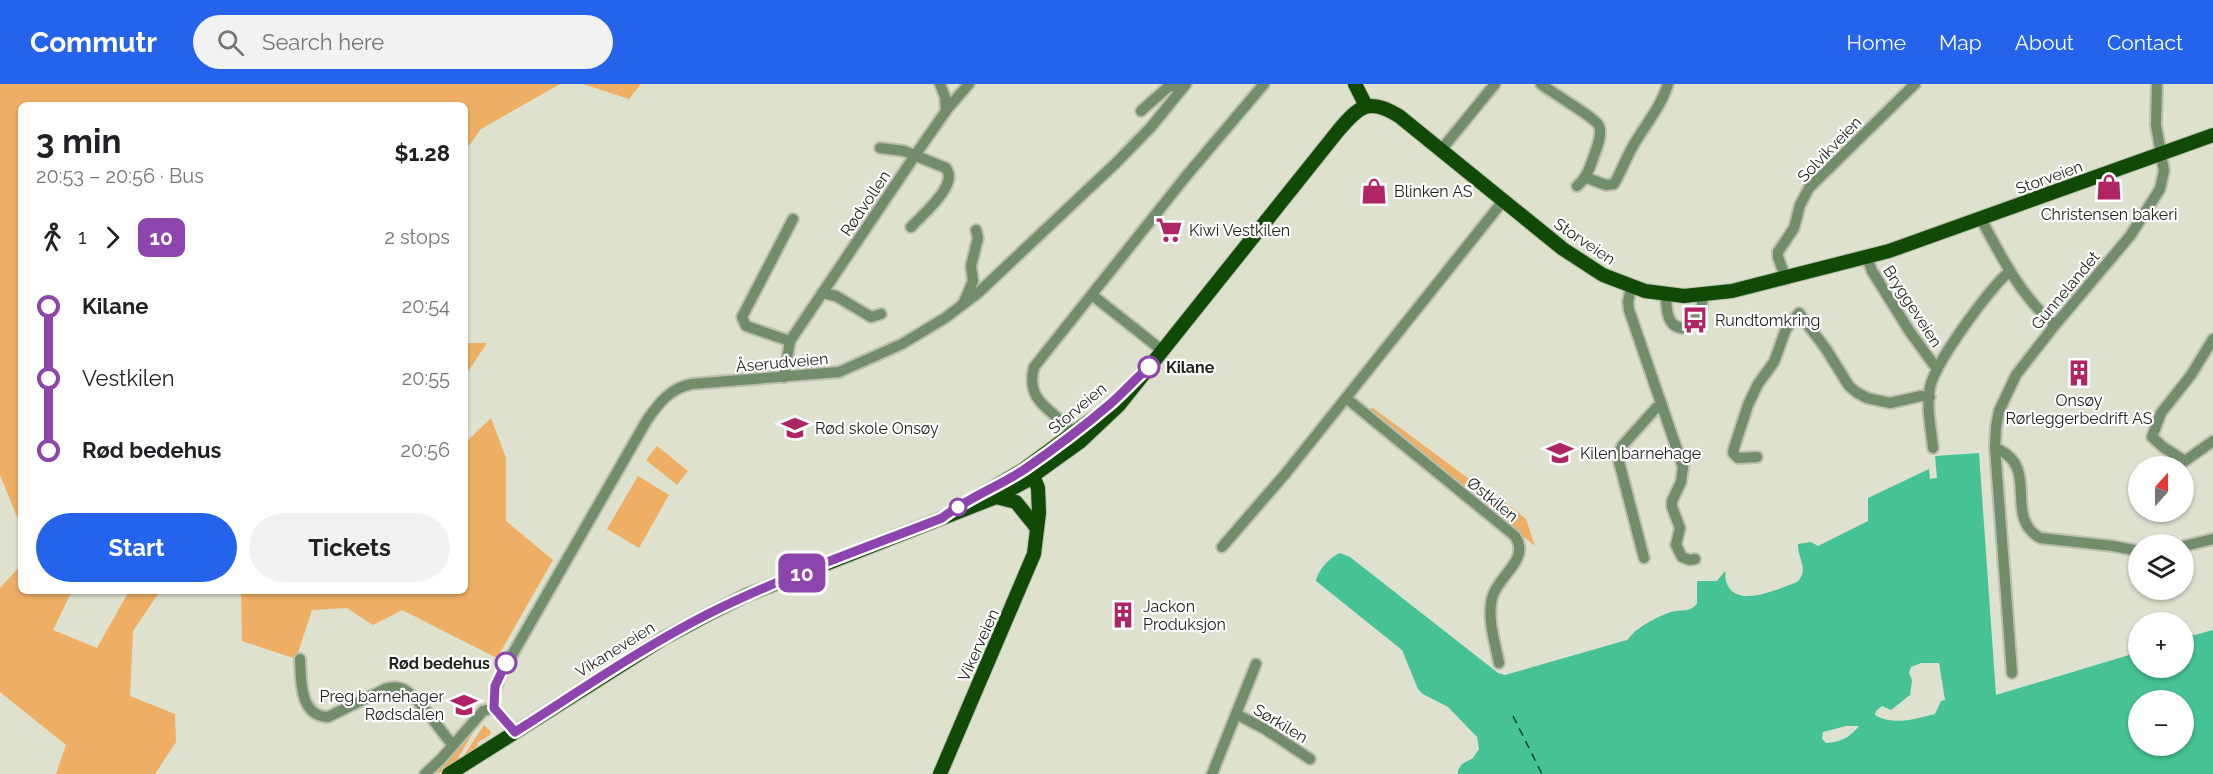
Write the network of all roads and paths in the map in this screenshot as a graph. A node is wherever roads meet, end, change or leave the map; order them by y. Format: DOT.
graph roads {
  1 [pos="940,84"];
  2 [pos="969,84"];
  3 [pos="1184,84"];
  4 [pos="1264,84"];
  5 [pos="1355,84"];
  6 [pos="1495,84"];
  7 [pos="1541,84"];
  8 [pos="1668,84"];
  9 [pos="1915,84"];
  10 [pos="2157,84"];
  11 [pos="1366,106"];
  12 [pos="946,111"];
  13 [pos="1141,111"];
  14 [pos="2213,135"];
  15 [pos="880,148"];
  16 [pos="1441,150"];
  17 [pos="916,154"];
  18 [pos="2162,154"];
  19 [pos="1587,178"];
  20 [pos="1577,186"];
  21 [pos="1503,201"];
  22 [pos="793,219"];
  23 [pos="1982,219"];
  24 [pos="911,227"];
  25 [pos="976,230"];
  26 [pos="1867,258"];
  27 [pos="2010,271"];
  28 [pos="1786,279"];
  29 [pos="1631,287"];
  30 [pos="822,293"];
  31 [pos="1666,294"];
  32 [pos="1092,295"];
  33 [pos="1703,295"];
  34 [pos="962,305"];
  35 [pos="881,314"];
  36 [pos="2055,324"];
  37 [pos="2213,339"];
  38 [pos="790,341"];
  39 [pos="1163,351"];
  40 [pos="1937,369"];
  41 [pos="784,377"];
  42 [pos="1930,397"];
  43 [pos="1346,398"];
  44 [pos="1662,405"];
  45 [pos="1071,430"];
  46 [pos="2213,441"];
  47 [pos="1933,448"];
  48 [pos="1995,448"];
  49 [pos="1757,457"];
  50 [pos="1027,476"];
  51 [pos="996,498"];
  52 [pos="942,518"];
  53 [pos="1036,527"];
  54 [pos="2213,539"];
  55 [pos="2194,544"];
  56 [pos="1222,547"];
  57 [pos="2128,549"];
  58 [pos="1644,558"];
  59 [pos="1695,559"];
  60 [pos="300,659"];
  61 [pos="1499,663"];
  62 [pos="1256,664"];
  63 [pos="2012,673"];
  64 [pos="494,708"];
  65 [pos="1236,714"];
  66 [pos="515,732"];
  67 [pos="453,745"];
  68 [pos="1311,759"];
  69 [pos="425,774"];
  70 [pos="449,774"];
  71 [pos="940,774"];
  72 [pos="1212,774"];
  1 -- 12 [label="street"];
  2 -- 12 [label="street, Rødvollen"];
  3 -- 13 [label="street"];
  3 -- 34 [label="street, Åserudveien"];
  4 -- 32 [label="street"];
  5 -- 11 [label="main road"];
  6 -- 16 [label="street"];
  7 -- 19 [label="street"];
  8 -- 19 [label="street"];
  9 -- 28 [label="street, Solvikveien"];
  10 -- 18 [label="street, Gunnelandet"];
  11 -- 16 [label="main road, Storveien"];
  11 -- 39 [label="main road, Storveien"];
  12 -- 17 [label="street, Rødvollen"];
  14 -- 18 [label="main road, Storveien"];
  15 -- 17 [label="street"];
  16 -- 21 [label="main road, Storveien"];
  17 -- 24 [label="street"];
  17 -- 30 [label="street, Rødvollen"];
  18 -- 23 [label="main road, Storveien"];
  18 -- 36 [label="street, Gunnelandet"];
  19 -- 20 [label="street"];
  21 -- 29 [label="main road, Storveien"];
  21 -- 43 [label="street"];
  22 -- 38 [label="street"];
  23 -- 26 [label="main road, Storveien"];
  23 -- 27 [label="street"];
  25 -- 34 [label="street"];
  26 -- 28 [label="main road, Storveien"];
  26 -- 40 [label="street, Bryggeveien"];
  27 -- 36 [label="street"];
  27 -- 40 [label="street"];
  28 -- 33 [label="main road, Storveien"];
  29 -- 31 [label="main road, Storveien"];
  29 -- 44 [label="street"];
  30 -- 35 [label="street"];
  30 -- 38 [label="street, Rødvollen"];
  31 -- 33 [label="main road, Storveien"];
  31 -- 33 [label="street"];
  32 -- 39 [label="street"];
  32 -- 45 [label="street"];
  34 -- 41 [label="street, Åserudveien"];
  36 -- 48 [label="street, Gunnelandet"];
  37 -- 46 [label="street"];
  38 -- 41 [label="street, Rødvollen"];
  39 -- 50 [label="main road, Storveien"];
  40 -- 42 [label="street"];
  41 -- 64 [label="street, Åserudveien"];
  42 -- 47 [label="street"];
  42 -- 49 [label="street"];
  43 -- 56 [label="street"];
  43 -- 61 [label="street, Østkilen"];
  44 -- 58 [label="street"];
  44 -- 59 [label="street"];
  48 -- 57 [label="street"];
  48 -- 63 [label="street, Gunnelandet"];
  50 -- 51 [label="main road, Vikaneveien"];
  50 -- 52 [label="main road, Vikaneveien"];
  50 -- 53 [label="main road, Vikerveien"];
  51 -- 52 [label="main road, Vikaneveien"];
  51 -- 53 [label="main road"];
  52 -- 66 [label="main road, Vikaneveien"];
  53 -- 71 [label="main road, Vikerveien"];
  54 -- 55 [label="street"];
  60 -- 67 [label="street"];
  62 -- 65 [label="street, Sørkilen"];
  64 -- 66 [label="street"];
  64 -- 67 [label="street"];
  65 -- 68 [label="street, Sørkilen"];
  65 -- 72 [label="street, Sørkilen"];
  66 -- 70 [label="main road, Vikaneveien"];
  67 -- 69 [label="street"];
}
